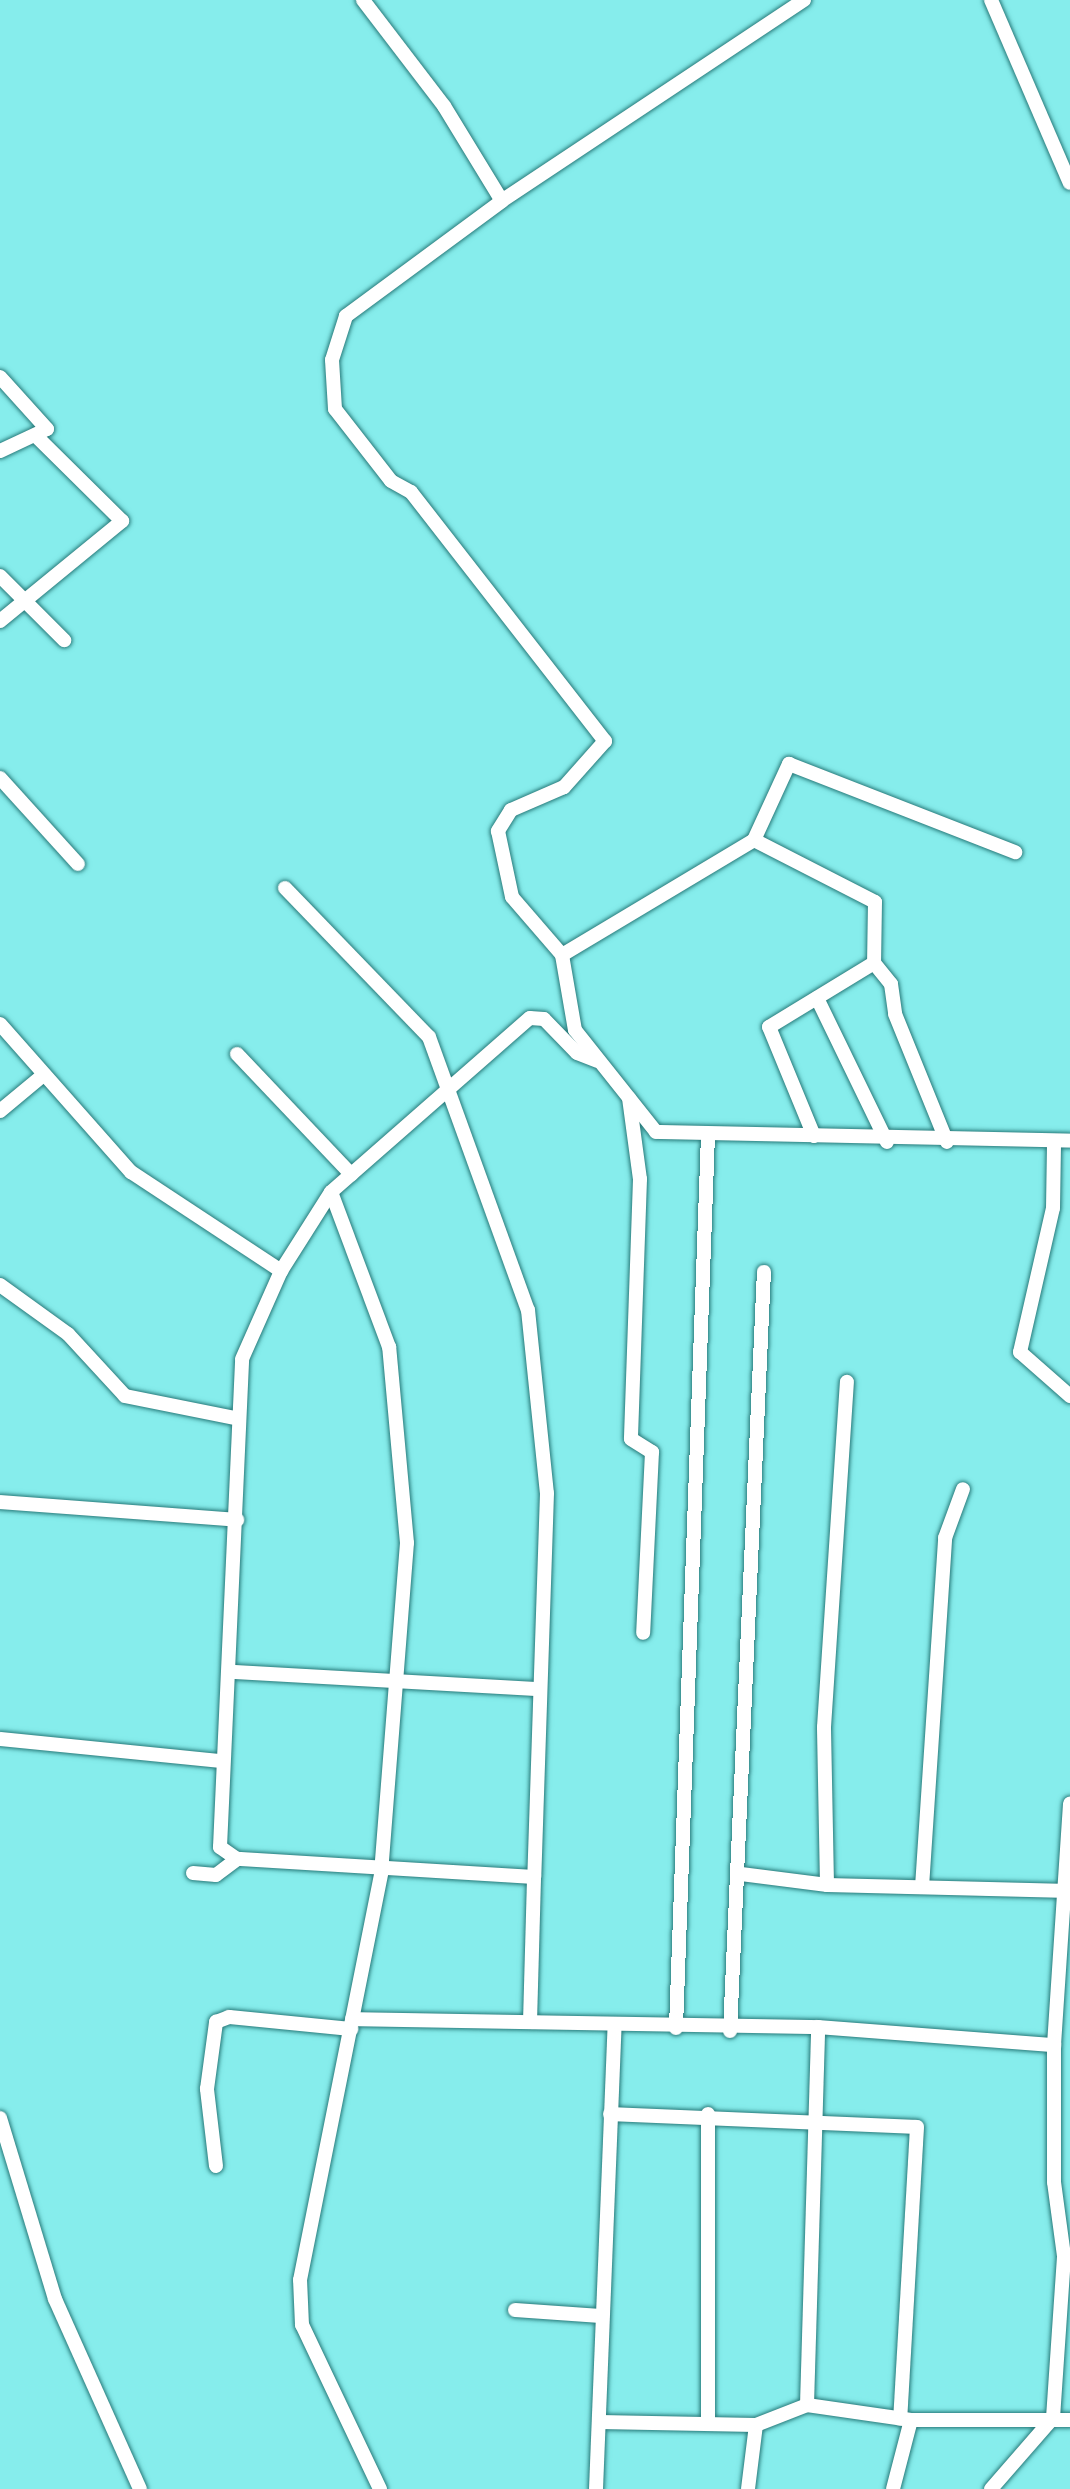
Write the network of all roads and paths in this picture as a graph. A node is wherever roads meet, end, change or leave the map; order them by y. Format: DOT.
graph roads {
  1 [pos="363,0"];
  2 [pos="804,0"];
  3 [pos="991,0"];
  4 [pos="1070,183"];
  5 [pos="502,201"];
  6 [pos="0,377"];
  7 [pos="35,435"];
  8 [pos="0,451"];
  9 [pos="0,576"];
  10 [pos="26,602"];
  11 [pos="0,621"];
  12 [pos="64,640"];
  13 [pos="0,778"];
  14 [pos="553,791"];
  15 [pos="563,804"];
  16 [pos="754,840"];
  17 [pos="1015,852"];
  18 [pos="78,864"];
  19 [pos="285,888"];
  20 [pos="562,955"];
  21 [pos="874,963"];
  22 [pos="817,998"];
  23 [pos="0,1024"];
  24 [pos="237,1054"];
  25 [pos="599,1061"];
  26 [pos="41,1077"];
  27 [pos="453,1088"];
  28 [pos="629,1098"];
  29 [pos="0,1111"];
  30 [pos="708,1135"];
  31 [pos="814,1136"];
  32 [pos="1070,1141"];
  33 [pos="887,1142"];
  34 [pos="947,1142"];
  35 [pos="1054,1145"];
  36 [pos="351,1174"];
  37 [pos="331,1192"];
  38 [pos="281,1271"];
  39 [pos="764,1272"];
  40 [pos="0,1285"];
  41 [pos="847,1382"];
  42 [pos="1070,1396"];
  43 [pos="235,1418"];
  44 [pos="963,1489"];
  45 [pos="0,1502"];
  46 [pos="237,1520"];
  47 [pos="643,1633"];
  48 [pos="233,1672"];
  49 [pos="398,1681"];
  50 [pos="538,1689"];
  51 [pos="0,1739"];
  52 [pos="222,1761"];
  53 [pos="1070,1804"];
  54 [pos="237,1859"];
  55 [pos="193,1873"];
  56 [pos="381,1873"];
  57 [pos="741,1874"];
  58 [pos="534,1877"];
  59 [pos="827,1885"];
  60 [pos="922,1887"];
  61 [pos="1066,1890"];
  62 [pos="530,2022"];
  63 [pos="352,2024"];
  64 [pos="615,2025"];
  65 [pos="818,2027"];
  66 [pos="676,2028"];
  67 [pos="730,2031"];
  68 [pos="1054,2045"];
  69 [pos="1064,2098"];
  70 [pos="610,2114"];
  71 [pos="708,2114"];
  72 [pos="0,2118"];
  73 [pos="813,2119"];
  74 [pos="216,2166"];
  75 [pos="515,2310"];
  76 [pos="601,2316"];
  77 [pos="807,2405"];
  78 [pos="1053,2418"];
  79 [pos="906,2420"];
  80 [pos="1070,2420"];
  81 [pos="600,2422"];
  82 [pos="708,2424"];
  83 [pos="756,2425"];
  84 [pos="140,2489"];
  85 [pos="380,2489"];
  86 [pos="596,2489"];
  87 [pos="748,2489"];
  88 [pos="893,2489"];
  89 [pos="991,2489"];
  1 -- 5 [label="street"];
  2 -- 5 [label="street"];
  3 -- 4 [label="street"];
  5 -- 14 [label="street"];
  6 -- 7 [label="street"];
  7 -- 8 [label="street"];
  7 -- 10 [label="street"];
  9 -- 10 [label="street"];
  10 -- 11 [label="street"];
  10 -- 12 [label="street"];
  13 -- 18 [label="street"];
  14 -- 15 [label="street"];
  14 -- 20 [label="street"];
  16 -- 17 [label="street"];
  16 -- 20 [label="street"];
  16 -- 21 [label="street"];
  19 -- 27 [label="street"];
  20 -- 25 [label="street"];
  21 -- 22 [label="street"];
  21 -- 34 [label="street"];
  22 -- 31 [label="street"];
  22 -- 33 [label="street"];
  23 -- 26 [label="street"];
  24 -- 36 [label="street"];
  25 -- 27 [label="street"];
  25 -- 28 [label="street"];
  26 -- 29 [label="street"];
  26 -- 38 [label="street"];
  27 -- 36 [label="street"];
  27 -- 50 [label="street"];
  28 -- 30 [label="street"];
  28 -- 47 [label="street"];
  30 -- 31 [label="street"];
  30 -- 66 [label="street"];
  31 -- 33 [label="street"];
  32 -- 35 [label="street"];
  33 -- 34 [label="street"];
  34 -- 35 [label="street"];
  35 -- 42 [label="street"];
  36 -- 37 [label="street"];
  37 -- 38 [label="street"];
  37 -- 49 [label="street"];
  38 -- 43 [label="street"];
  39 -- 57 [label="street"];
  40 -- 43 [label="street"];
  41 -- 59 [label="street"];
  43 -- 46 [label="street"];
  44 -- 60 [label="street"];
  45 -- 46 [label="street"];
  46 -- 48 [label="street"];
  48 -- 49 [label="street"];
  48 -- 52 [label="street"];
  49 -- 50 [label="street"];
  49 -- 56 [label="street"];
  50 -- 58 [label="street"];
  51 -- 52 [label="street"];
  52 -- 54 [label="street"];
  53 -- 61 [label="street"];
  54 -- 55 [label="street"];
  54 -- 56 [label="street"];
  56 -- 58 [label="street"];
  56 -- 63 [label="street"];
  57 -- 59 [label="street"];
  57 -- 67 [label="street"];
  58 -- 62 [label="street"];
  59 -- 60 [label="street"];
  60 -- 61 [label="street"];
  61 -- 68 [label="street"];
  62 -- 63 [label="street"];
  62 -- 64 [label="street"];
  63 -- 74 [label="street"];
  63 -- 85 [label="street"];
  64 -- 66 [label="street"];
  64 -- 70 [label="street"];
  65 -- 67 [label="street"];
  65 -- 68 [label="street"];
  65 -- 73 [label="street"];
  66 -- 67 [label="street"];
  68 -- 69 [label="street"];
  69 -- 78 [label="street"];
  70 -- 71 [label="street"];
  70 -- 76 [label="street"];
  71 -- 73 [label="street"];
  71 -- 82 [label="street"];
  72 -- 84 [label="street"];
  73 -- 77 [label="street"];
  73 -- 79 [label="street"];
  75 -- 76 [label="street"];
  76 -- 81 [label="street"];
  77 -- 79 [label="street"];
  77 -- 83 [label="street"];
  78 -- 79 [label="street"];
  78 -- 80 [label="street"];
  78 -- 89 [label="street"];
  79 -- 88 [label="street"];
  81 -- 82 [label="street"];
  81 -- 86 [label="street"];
  82 -- 83 [label="street"];
  83 -- 87 [label="street"];
}
